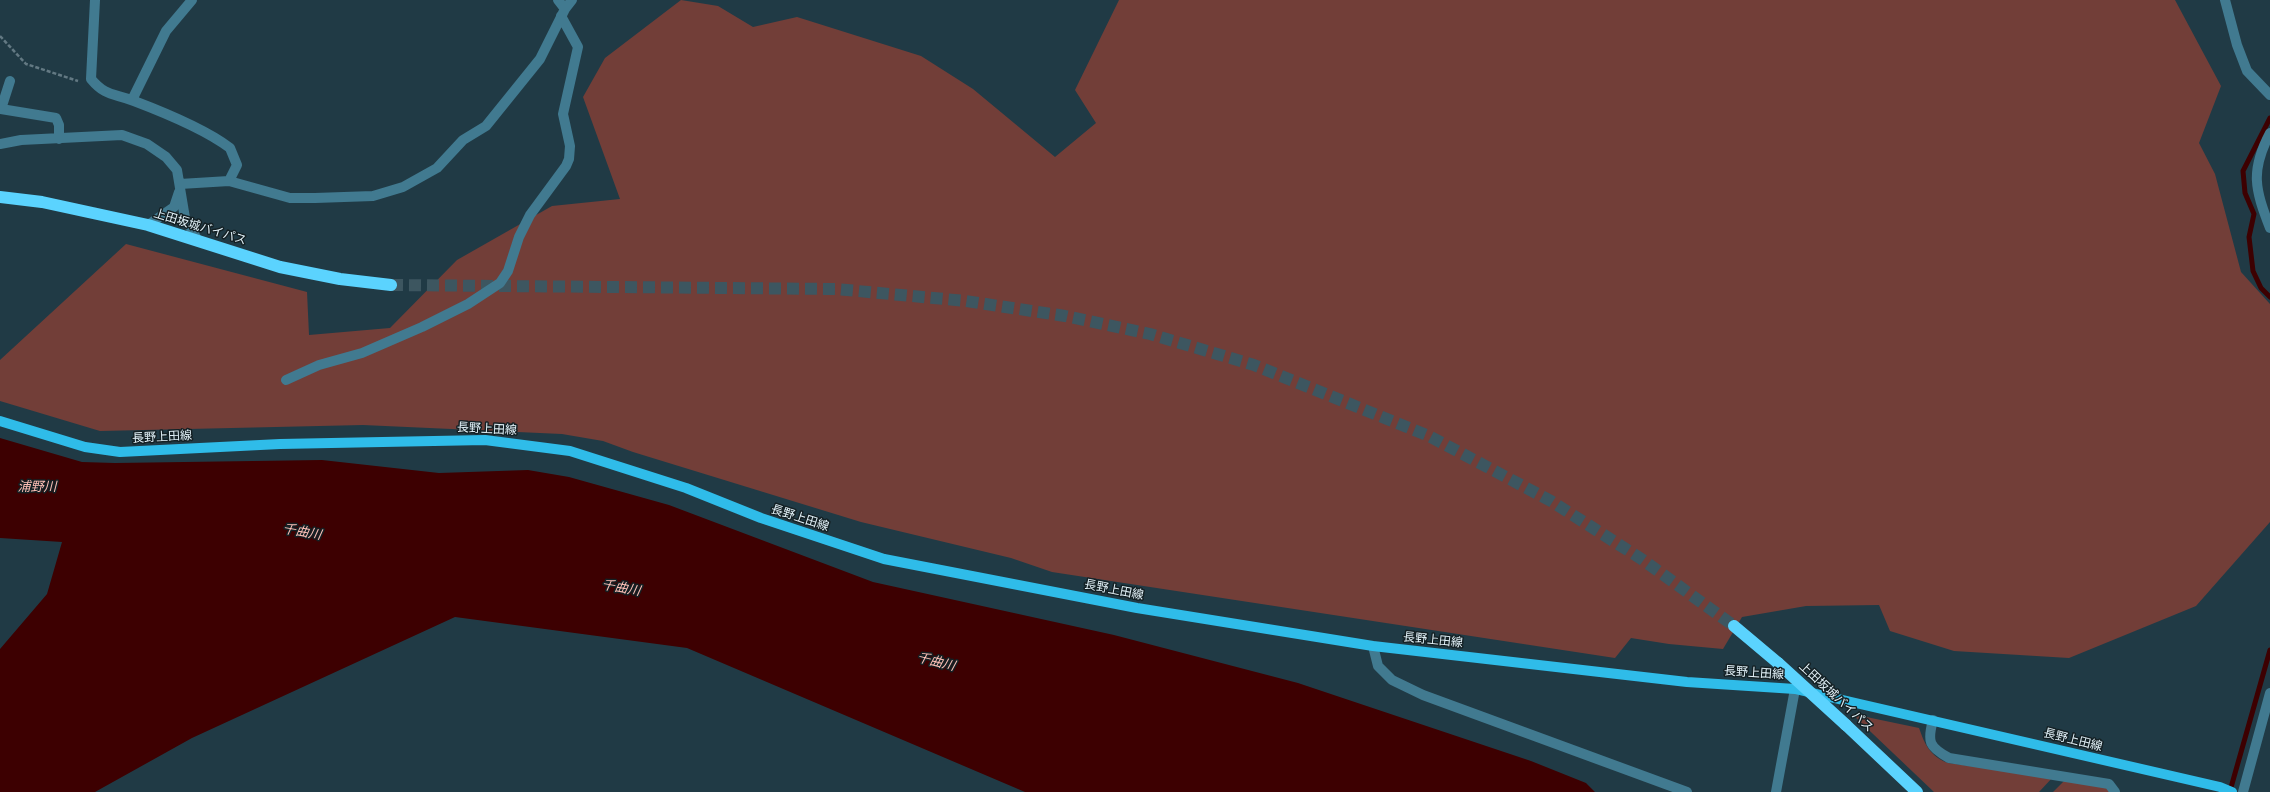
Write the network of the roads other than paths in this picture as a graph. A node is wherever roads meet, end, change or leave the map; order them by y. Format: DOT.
graph roads {
  1 [pos="94,0"];
  2 [pos="192,0"];
  3 [pos="558,0"];
  4 [pos="572,0"];
  5 [pos="2225,0"];
  6 [pos="563,12"];
  7 [pos="10,81"];
  8 [pos="2270,95"];
  9 [pos="132,100"];
  10 [pos="2270,133"];
  11 [pos="59,139"];
  12 [pos="0,144"];
  13 [pos="229,181"];
  14 [pos="180,184"];
  15 [pos="0,197"];
  16 [pos="148,225"];
  17 [pos="2270,228"];
  18 [pos="198,241"];
  19 [pos="391,285"];
  20 [pos="286,380"];
  21 [pos="0,421"];
  22 [pos="1734,626"];
  23 [pos="1373,646"];
  24 [pos="1796,689"];
  25 [pos="2270,693"];
  26 [pos="1933,720"];
  27 [pos="2224,790"];
  28 [pos="1687,792"];
  29 [pos="1776,792"];
  30 [pos="1917,792"];
  31 [pos="2116,792"];
  32 [pos="2243,792"];
  1 -- 9 [label="street"];
  2 -- 9 [label="street"];
  3 -- 6 [label="street"];
  4 -- 6 [label="street"];
  5 -- 8 [label="street"];
  6 -- 13 [label="street"];
  6 -- 20 [label="street"];
  7 -- 11 [label="street"];
  9 -- 13 [label="street"];
  10 -- 17 [label="street"];
  11 -- 12 [label="street"];
  11 -- 14 [label="street"];
  13 -- 14 [label="street"];
  14 -- 16 [label="street"];
  14 -- 18 [label="street"];
  15 -- 16 [label="highway, 上田坂城バイパス"];
  16 -- 18 [label="highway, 上田坂城バイパス"];
  18 -- 19 [label="highway, 上田坂城バイパス"];
  21 -- 23 [label="main road, 長野上田線"];
  22 -- 30 [label="highway, 上田坂城バイパス, bridge"];
  23 -- 24 [label="main road, 長野上田線"];
  23 -- 28 [label="street"];
  24 -- 26 [label="main road, 長野上田線"];
  24 -- 29 [label="street"];
  25 -- 32 [label="street"];
  26 -- 27 [label="main road, 長野上田線"];
  26 -- 31 [label="street"];
}
